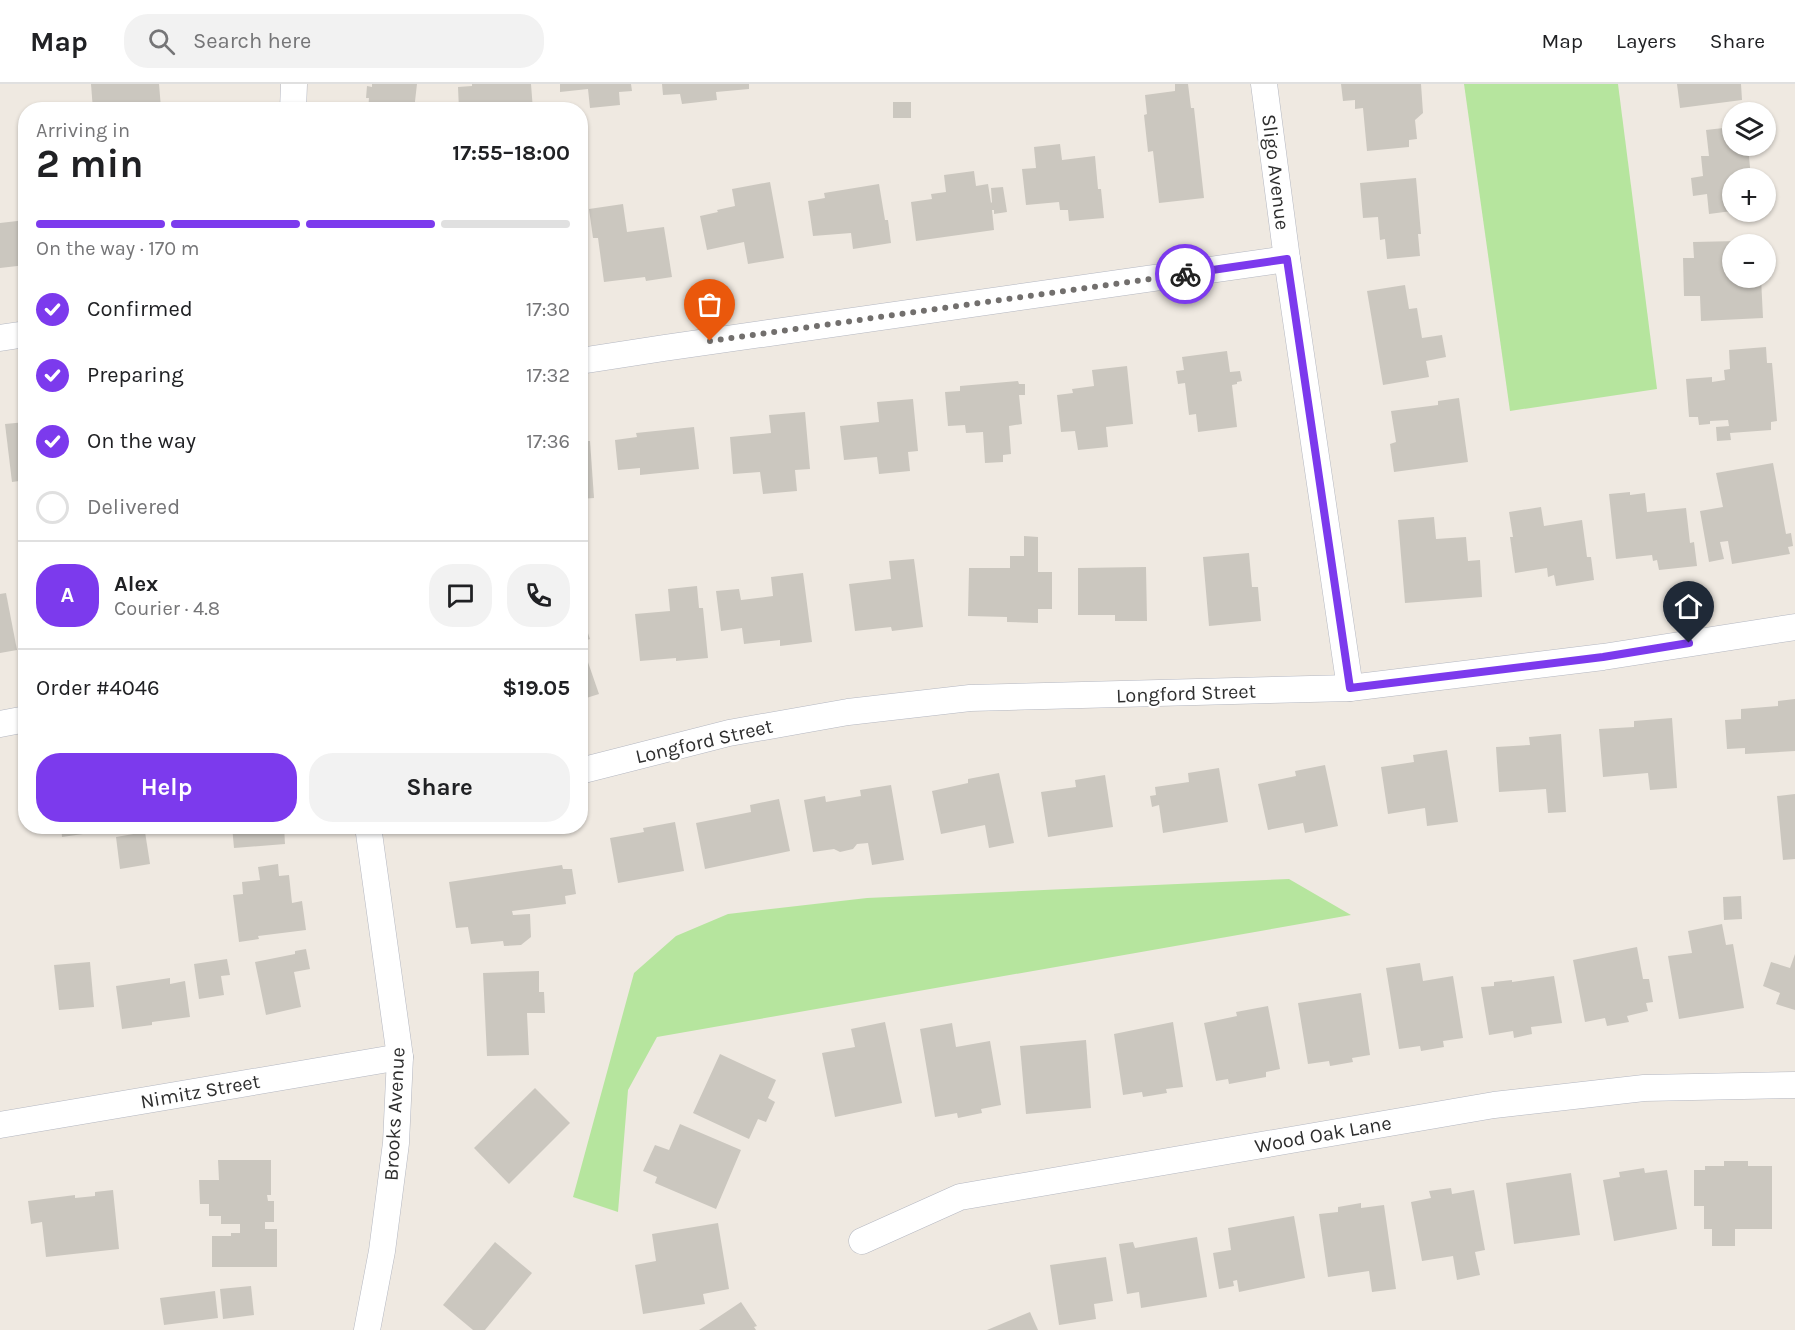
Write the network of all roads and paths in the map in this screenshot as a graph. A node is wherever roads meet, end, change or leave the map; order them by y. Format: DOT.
graph roads {
  1 [pos="294,84"];
  2 [pos="1264,84"];
  3 [pos="293,102"];
  4 [pos="1287,259"];
  5 [pos="18,336"];
  6 [pos="0,339"];
  7 [pos="588,360"];
  8 [pos="1795,627"];
  9 [pos="1350,688"];
  10 [pos="18,721"];
  11 [pos="0,724"];
  12 [pos="588,769"];
  13 [pos="375,834"];
  14 [pos="400,1057"];
  15 [pos="1795,1085"];
  16 [pos="0,1125"];
  17 [pos="862,1241"];
  18 [pos="367,1330"];
  1 -- 3 [label="street"];
  2 -- 4 [label="street, Sligo Avenue"];
  4 -- 7 [label="street"];
  4 -- 9 [label="street, Sligo Avenue"];
  5 -- 6 [label="street"];
  8 -- 9 [label="street, Longford Street"];
  9 -- 12 [label="street, Longford Street"];
  10 -- 11 [label="street"];
  13 -- 14 [label="street, Brooks Avenue"];
  14 -- 16 [label="street, Nimitz Street"];
  14 -- 18 [label="street, Brooks Avenue"];
  15 -- 17 [label="street, Wood Oak Lane"];
}
